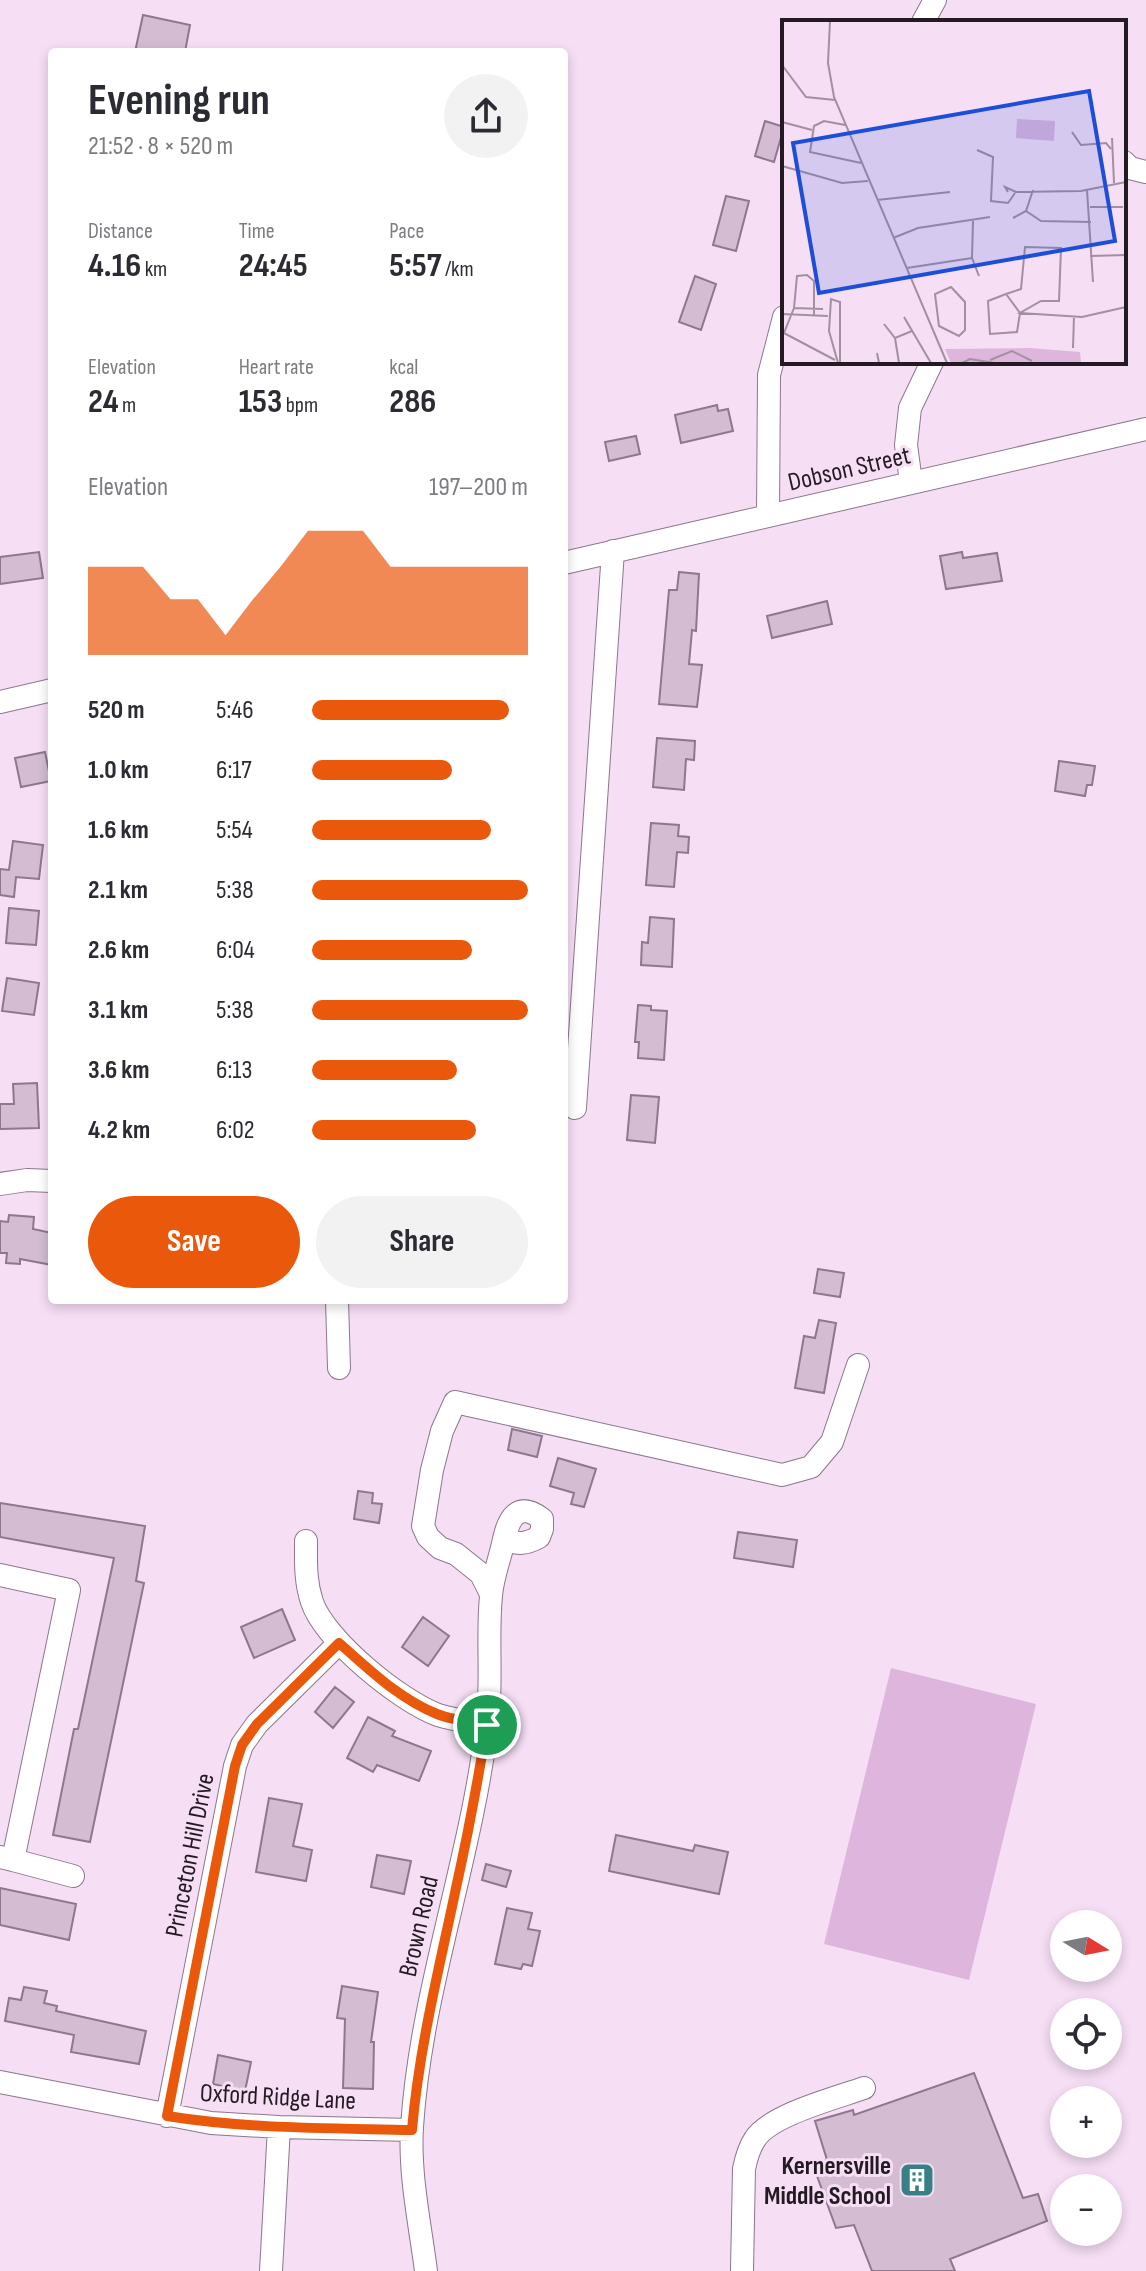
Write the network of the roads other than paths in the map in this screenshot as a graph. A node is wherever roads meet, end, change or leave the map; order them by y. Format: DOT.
graph roads {
  1 [pos="935,0"];
  2 [pos="924,20"];
  3 [pos="1126,164"];
  4 [pos="1146,172"];
  5 [pos="782,325"];
  6 [pos="931,364"];
  7 [pos="1146,429"];
  8 [pos="911,482"];
  9 [pos="768,515"];
  10 [pos="613,551"];
  11 [pos="568,562"];
  12 [pos="48,691"];
  13 [pos="0,702"];
  14 [pos="575,1108"];
  15 [pos="48,1181"];
  16 [pos="0,1184"];
  17 [pos="337,1304"];
  18 [pos="858,1365"];
  19 [pos="339,1368"];
  20 [pos="504,1539"];
  21 [pos="306,1541"];
  22 [pos="0,1575"];
  23 [pos="491,1594"];
  24 [pos="339,1643"];
  25 [pos="487,1725"];
  26 [pos="7,1859"];
  27 [pos="73,1876"];
  28 [pos="0,2082"];
  29 [pos="864,2088"];
  30 [pos="167,2116"];
  31 [pos="279,2127"];
  32 [pos="412,2130"];
  33 [pos="271,2271"];
  34 [pos="426,2271"];
  35 [pos="742,2271"];
  1 -- 2 [label="street"];
  3 -- 4 [label="street"];
  5 -- 9 [label="street"];
  6 -- 8 [label="street"];
  7 -- 8 [label="street, Dobson Street"];
  8 -- 9 [label="street, Dobson Street"];
  9 -- 10 [label="street, Dobson Street"];
  10 -- 11 [label="street, Dobson Street"];
  10 -- 14 [label="street"];
  12 -- 13 [label="street"];
  15 -- 16 [label="street"];
  17 -- 19 [label="street"];
  18 -- 23 [label="street"];
  20 -- 23 [label="street, Brown Road"];
  21 -- 24 [label="street"];
  22 -- 26 [label="street"];
  23 -- 25 [label="street, Brown Road"];
  24 -- 25 [label="street"];
  24 -- 30 [label="street, Princeton Hill Drive"];
  25 -- 32 [label="street, Brown Road"];
  26 -- 27 [label="street"];
  28 -- 30 [label="street, Oxford Ridge Lane"];
  29 -- 35 [label="street"];
  30 -- 31 [label="street, Oxford Ridge Lane"];
  31 -- 32 [label="street, Oxford Ridge Lane"];
  31 -- 33 [label="street"];
  32 -- 34 [label="street, Brown Road"];
}
